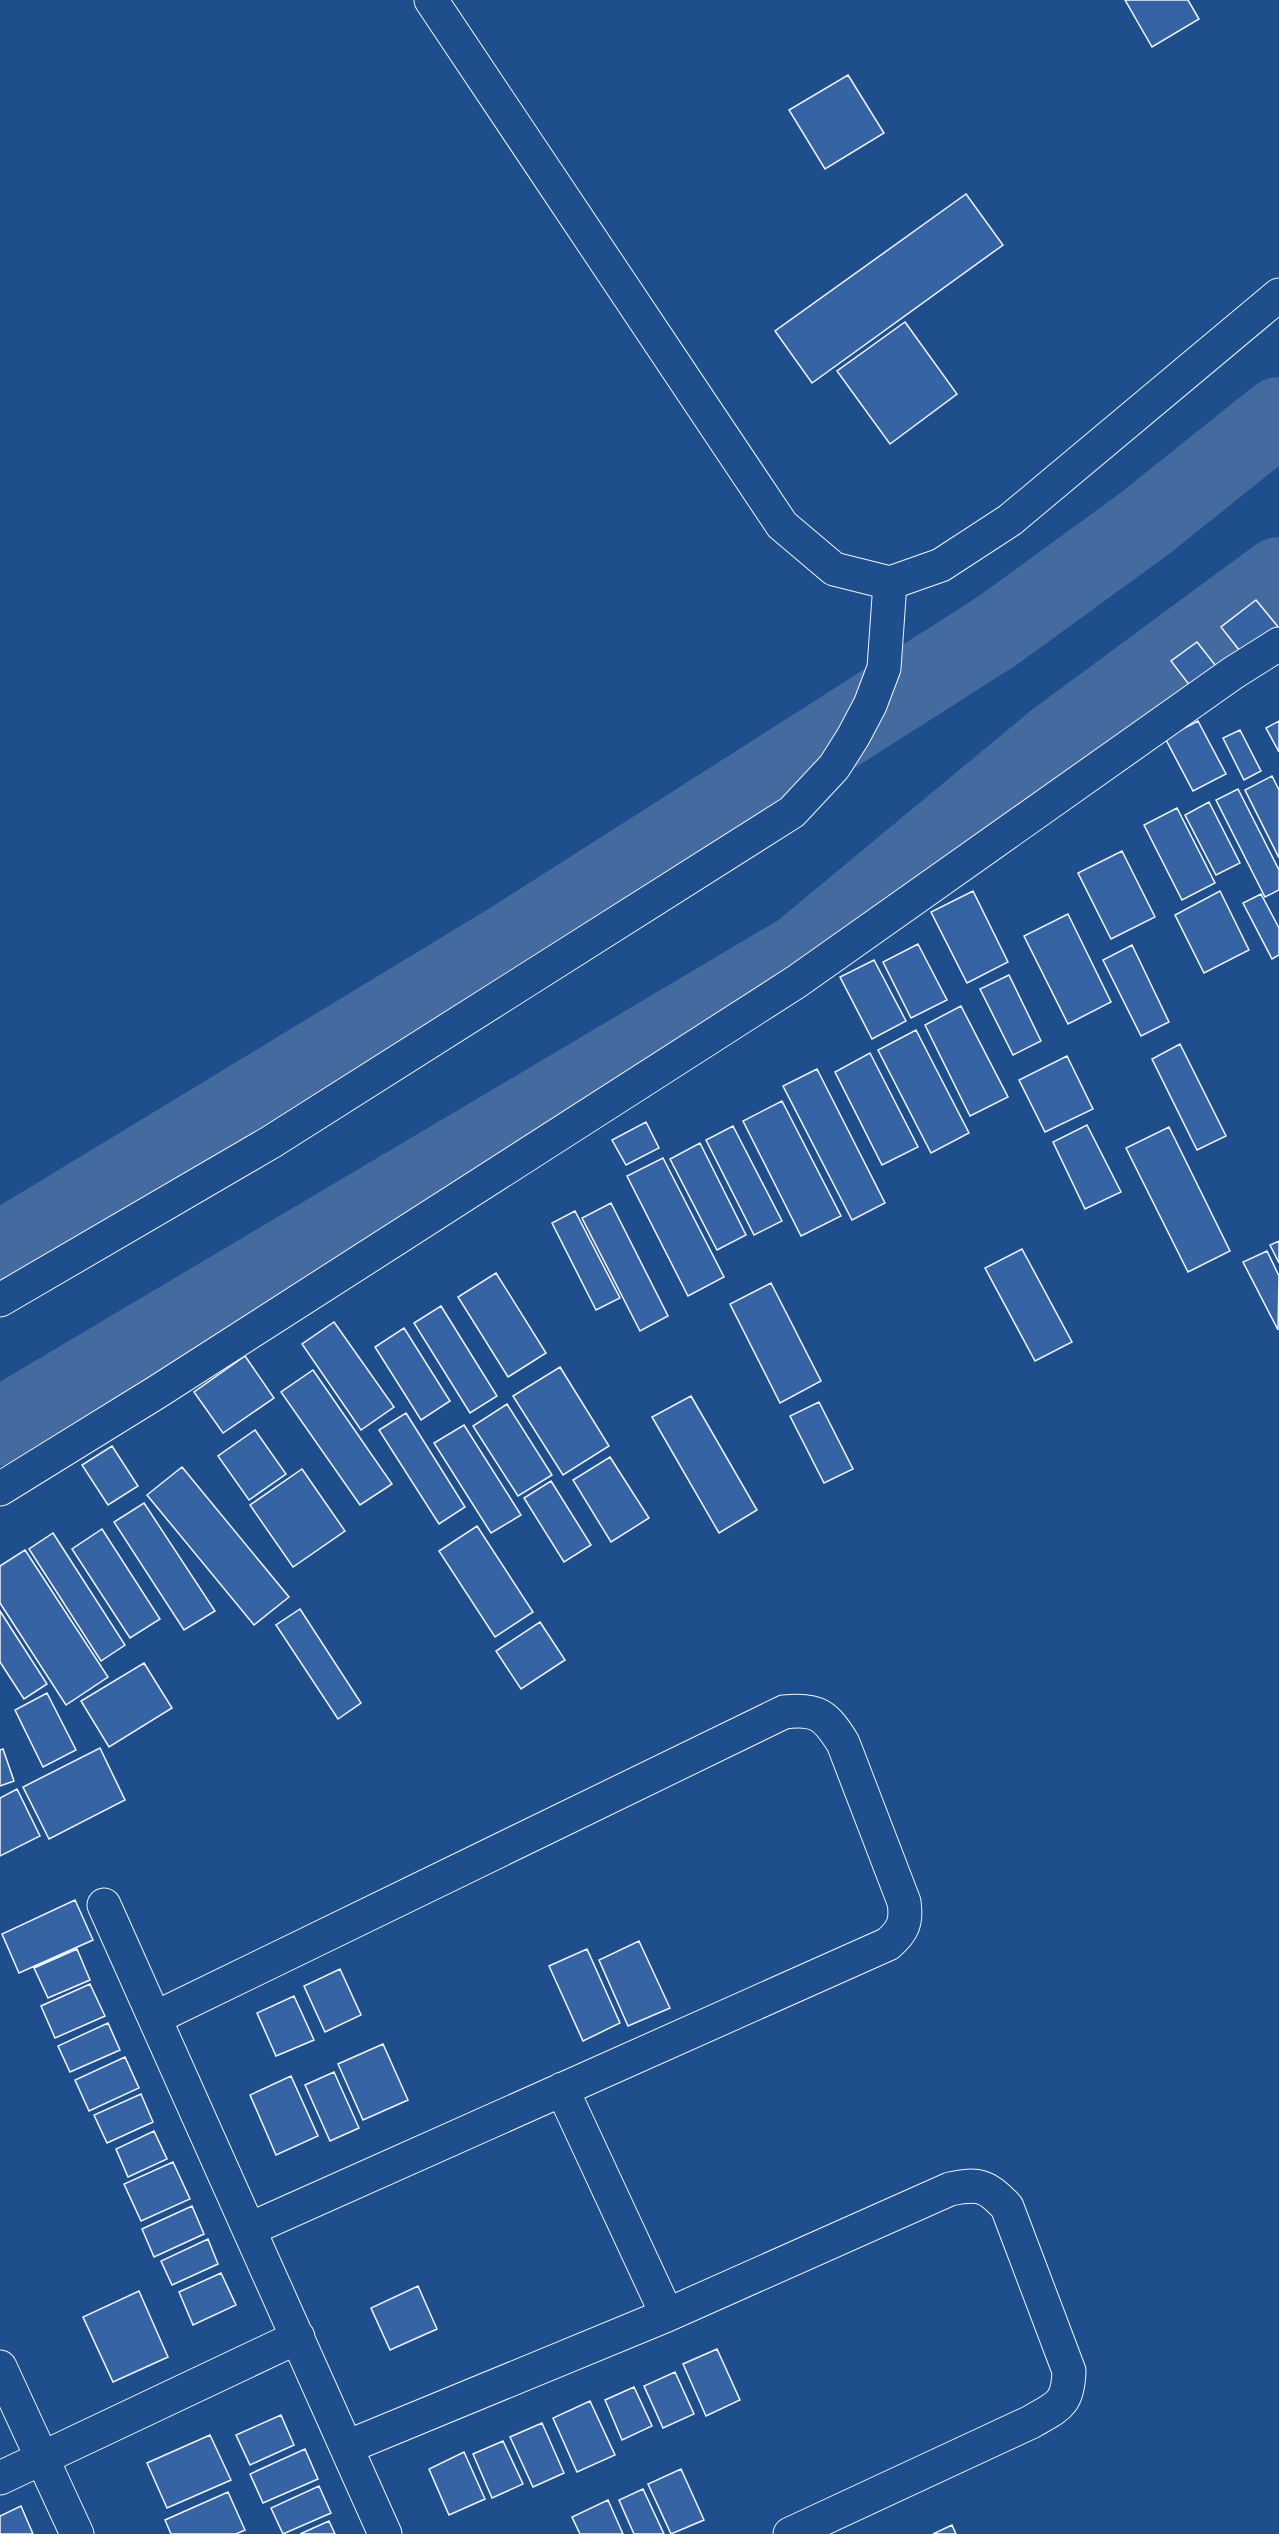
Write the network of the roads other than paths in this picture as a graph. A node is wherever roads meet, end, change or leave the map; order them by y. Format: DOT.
graph roads {
  1 [pos="431,0"];
  2 [pos="1279,295"];
  3 [pos="890,583"];
  4 [pos="1279,645"];
  5 [pos="0,1300"];
  6 [pos="0,1489"];
  7 [pos="104,1905"];
  8 [pos="155,2018"];
  9 [pos="562,2090"];
  10 [pos="250,2229"];
  11 [pos="667,2315"];
  12 [pos="298,2337"];
  13 [pos="0,2367"];
  14 [pos="347,2447"];
  15 [pos="43,2459"];
  16 [pos="0,2478"];
  17 [pos="77,2534"];
  18 [pos="385,2534"];
  19 [pos="789,2534"];
  1 -- 3 [label="street"];
  2 -- 3 [label="street"];
  3 -- 5 [label="street"];
  4 -- 6 [label="street"];
  7 -- 8 [label="street"];
  8 -- 9 [label="street"];
  8 -- 10 [label="street"];
  9 -- 10 [label="street"];
  9 -- 11 [label="street"];
  10 -- 12 [label="street"];
  11 -- 14 [label="street"];
  11 -- 19 [label="street"];
  12 -- 14 [label="street"];
  12 -- 15 [label="street"];
  13 -- 15 [label="street"];
  14 -- 18 [label="street"];
  15 -- 16 [label="street"];
  15 -- 17 [label="street"];
}
